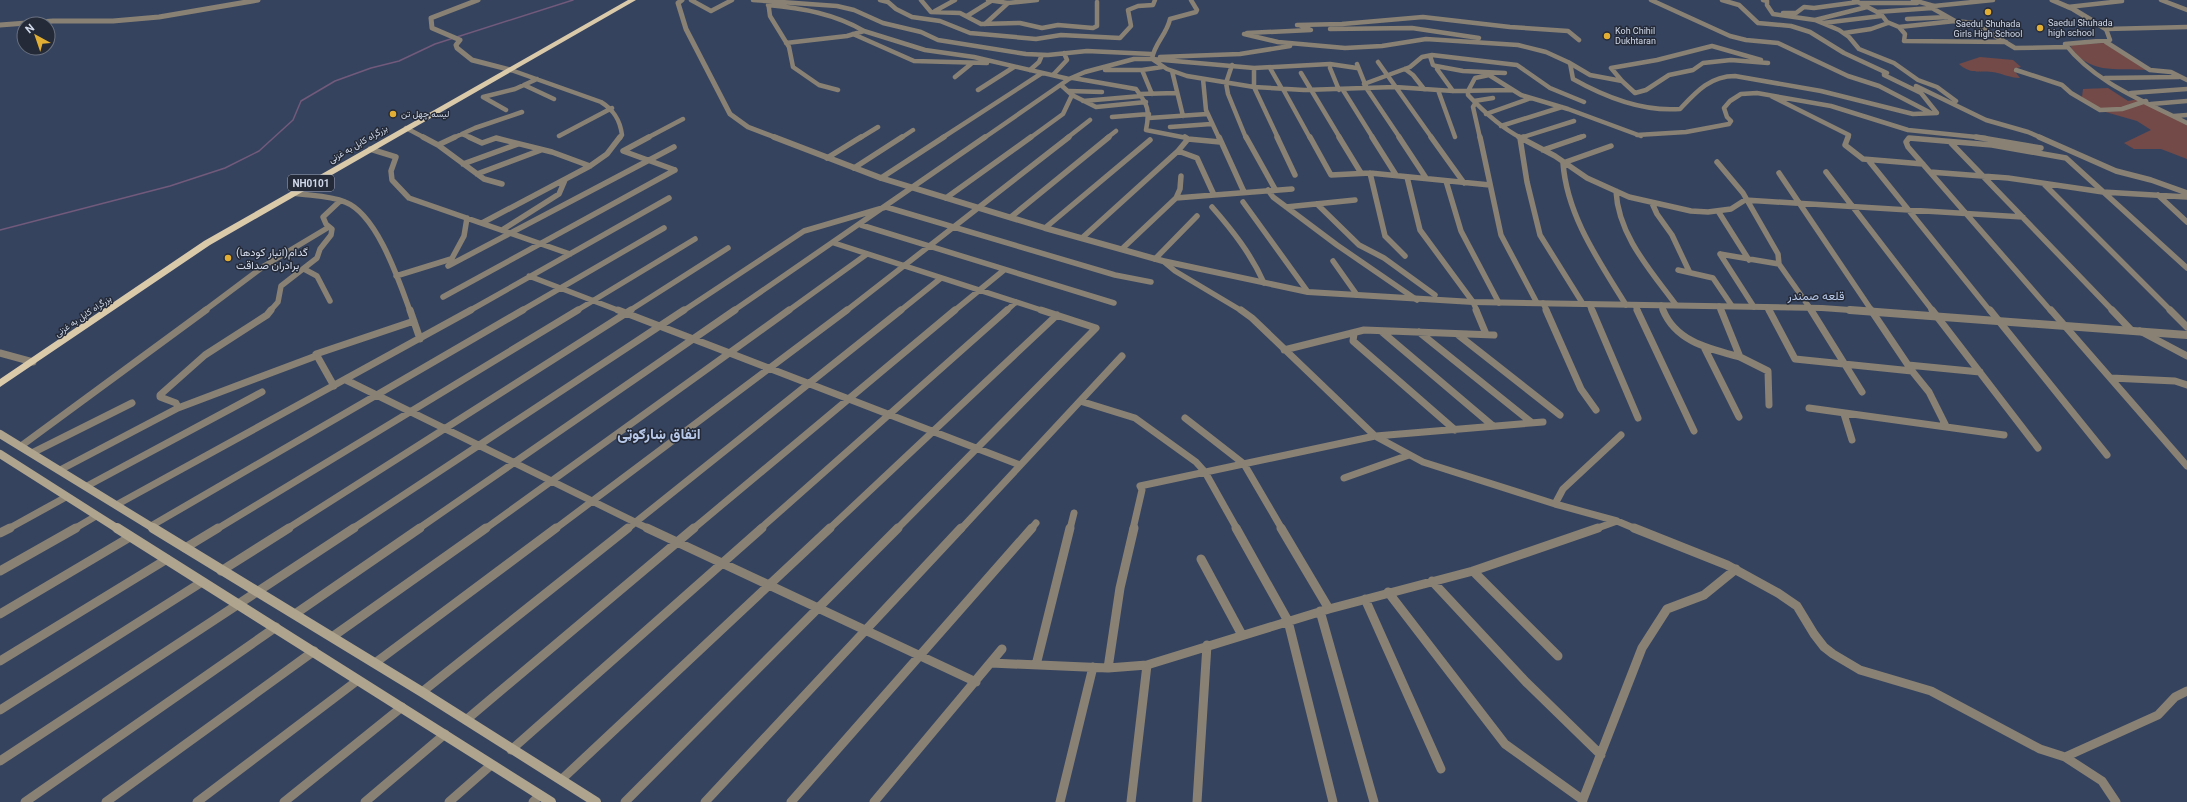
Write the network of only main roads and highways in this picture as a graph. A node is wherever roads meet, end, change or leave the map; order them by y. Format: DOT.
graph roads {
  1 [pos="633,0"];
  2 [pos="0,384"];
  3 [pos="0,434"];
  4 [pos="0,454"];
  5 [pos="536,799"];
  6 [pos="551,802"];
  7 [pos="596,802"];
  1 -- 2 [label="highway, بزرگراه کابل به غزنی / NH0101"];
  3 -- 7 [label="main road"];
  4 -- 5 [label="main road"];
  5 -- 6 [label="main road"];
}
